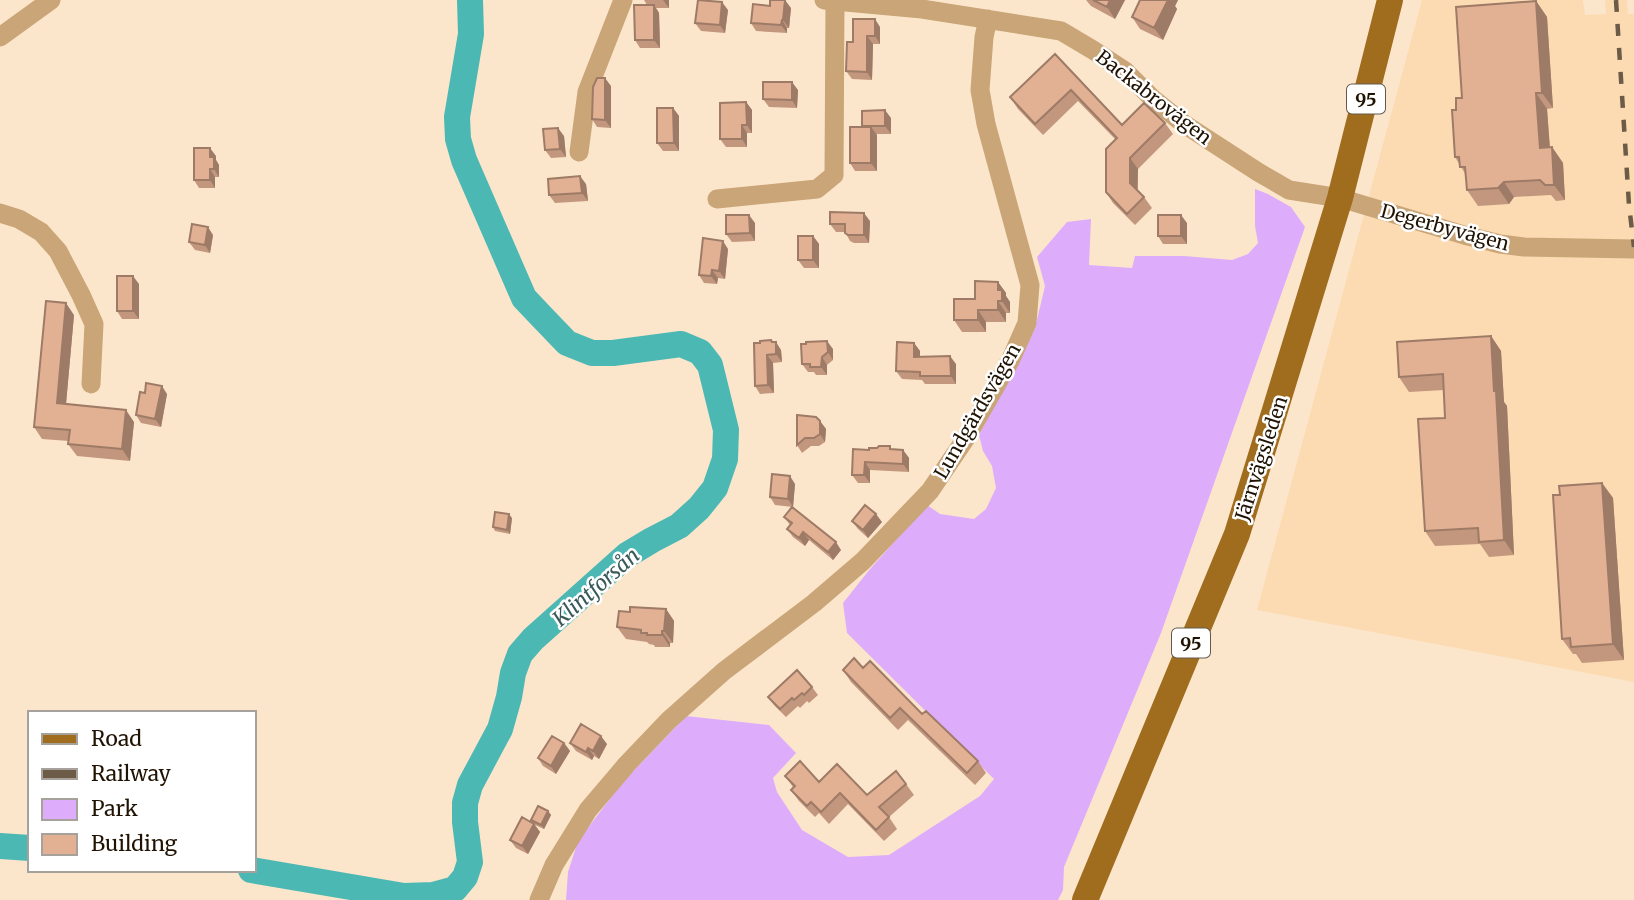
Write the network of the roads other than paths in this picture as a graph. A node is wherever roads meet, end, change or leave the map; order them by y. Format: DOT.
graph roads {
  1 [pos="51,0"];
  2 [pos="623,0"];
  3 [pos="824,0"];
  4 [pos="1390,0"];
  5 [pos="835,1"];
  6 [pos="896,3"];
  7 [pos="988,19"];
  8 [pos="0,37"];
  9 [pos="579,152"];
  10 [pos="1340,198"];
  11 [pos="717,199"];
  12 [pos="0,213"];
  13 [pos="1634,249"];
  14 [pos="91,384"];
  15 [pos="538,900"];
  16 [pos="1085,900"];
  1 -- 8 [label="street"];
  2 -- 9 [label="street"];
  3 -- 5 [label="street, Backabrovägen"];
  4 -- 10 [label="main road, Järnvägsleden / 95"];
  5 -- 6 [label="street, Backabrovägen"];
  5 -- 11 [label="street"];
  6 -- 7 [label="street, Backabrovägen"];
  7 -- 10 [label="street, Backabrovägen"];
  7 -- 15 [label="street, Lundgärdsvägen"];
  10 -- 13 [label="street, Degerbyvägen"];
  10 -- 16 [label="main road, Järnvägsleden / 95"];
  12 -- 14 [label="street"];
}
